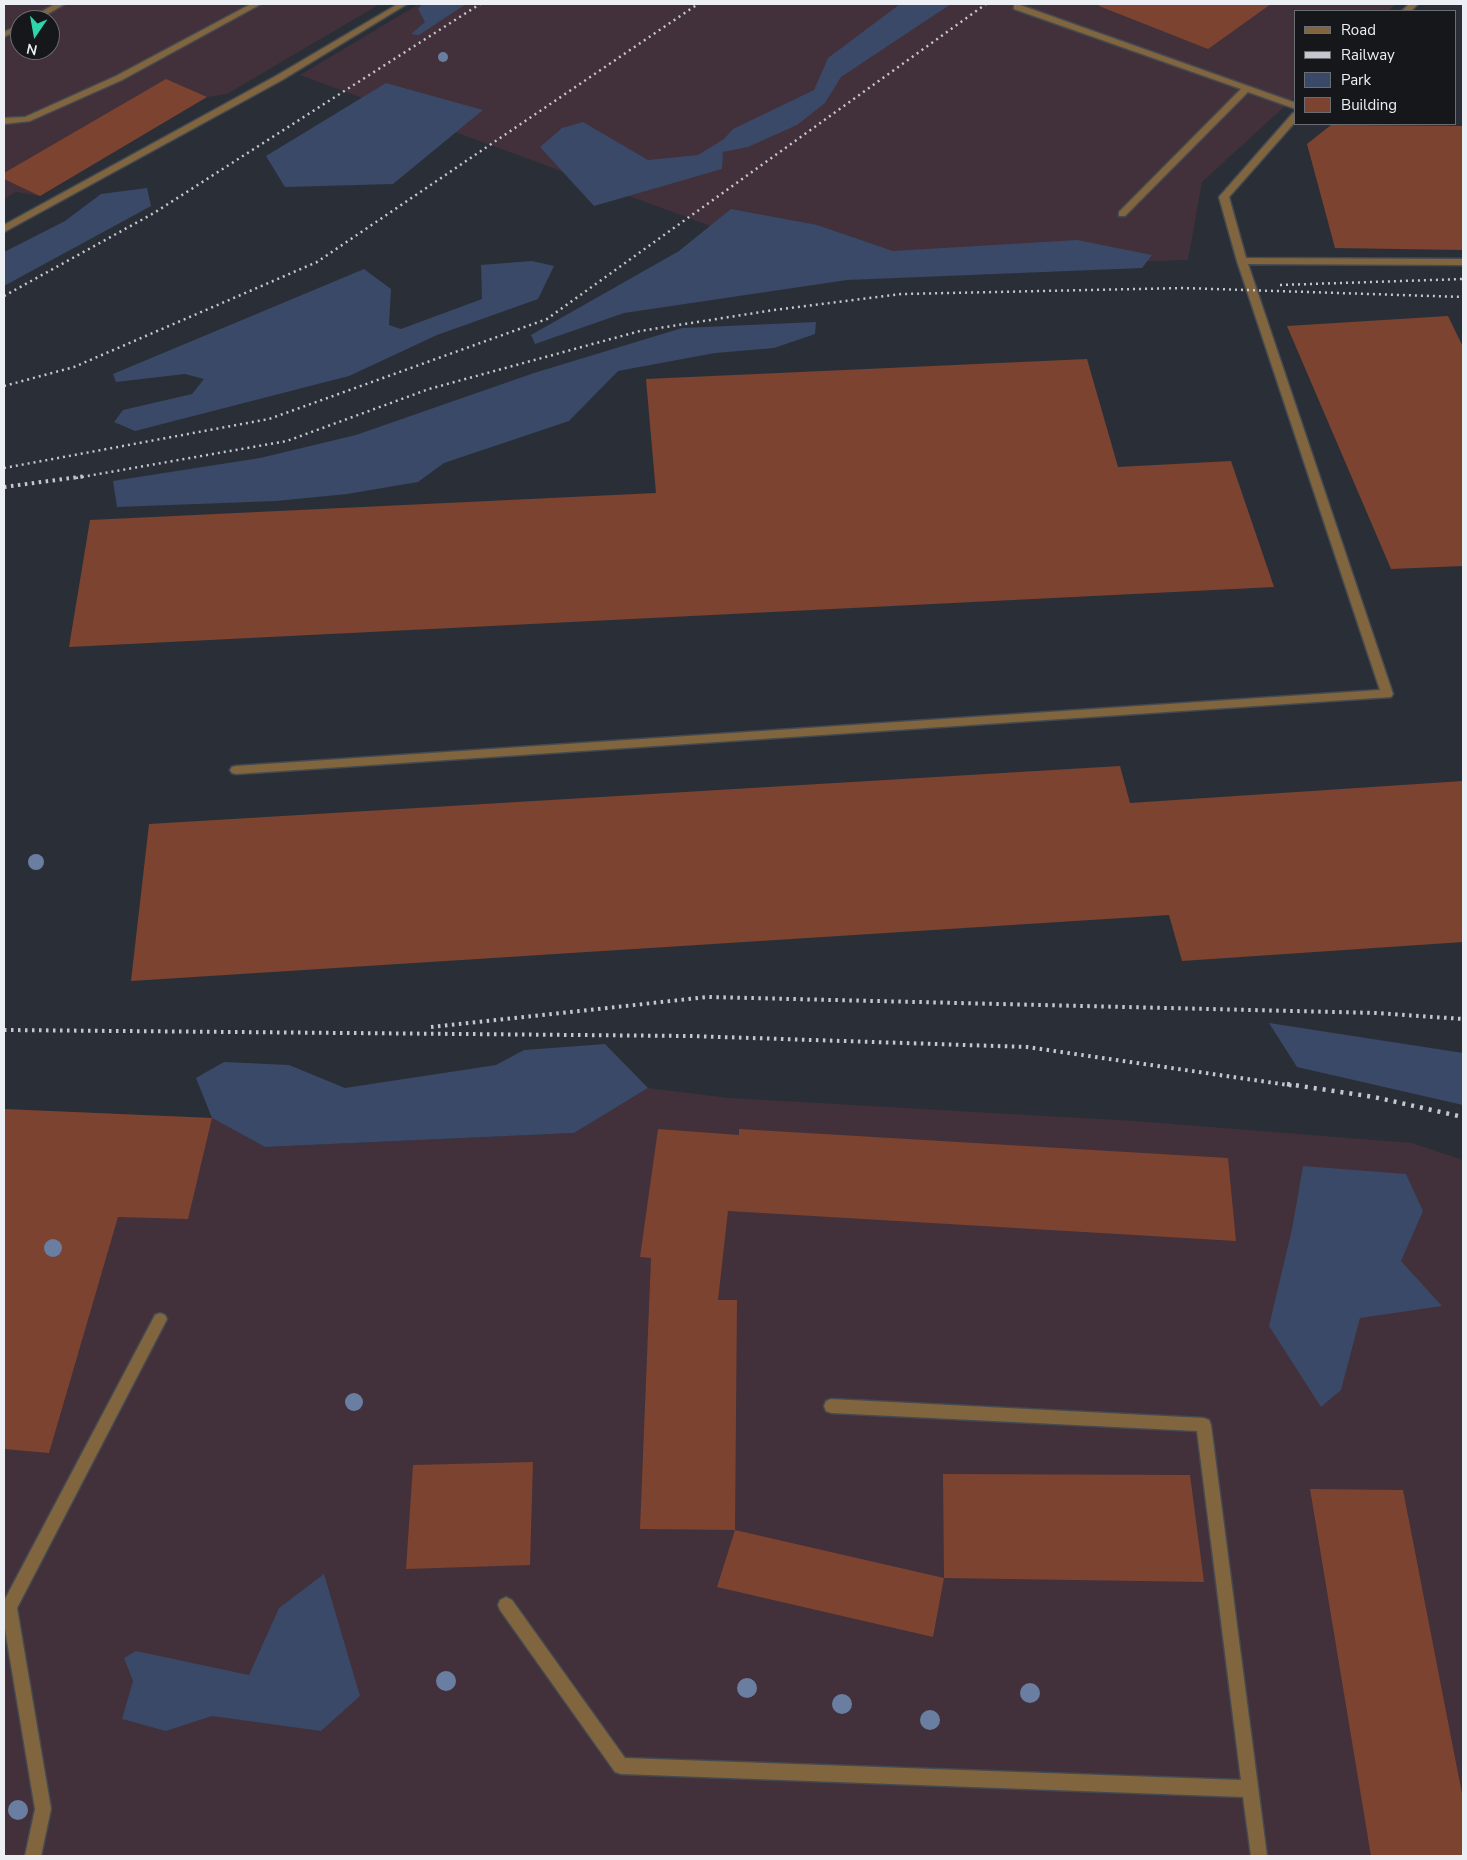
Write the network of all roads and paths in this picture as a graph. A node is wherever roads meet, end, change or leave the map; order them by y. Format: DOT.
graph roads {
  1 [pos="61,4"];
  2 [pos="258,4"];
  3 [pos="404,4"];
  4 [pos="1023,4"];
  5 [pos="50,10"];
  6 [pos="1246,89"];
  7 [pos="1294,105"];
  8 [pos="1294,117"];
  9 [pos="4,121"];
  10 [pos="1122,214"];
  11 [pos="4,229"];
  12 [pos="1242,261"];
  13 [pos="1463,262"];
  14 [pos="236,770"];
  15 [pos="160,1319"];
  16 [pos="831,1406"];
  17 [pos="506,1605"];
  18 [pos="1250,1789"];
  19 [pos="33,1856"];
  20 [pos="1259,1856"];
  1 -- 5 [label="lane"];
  2 -- 9 [label="lane"];
  3 -- 11 [label="lane"];
  4 -- 6 [label="lane"];
  6 -- 7 [label="lane"];
  6 -- 10 [label="lane"];
  8 -- 12 [label="lane"];
  12 -- 13 [label="lane"];
  12 -- 14 [label="lane"];
  15 -- 19 [label="lane"];
  16 -- 18 [label="lane"];
  17 -- 18 [label="lane"];
  18 -- 20 [label="lane"];
}
